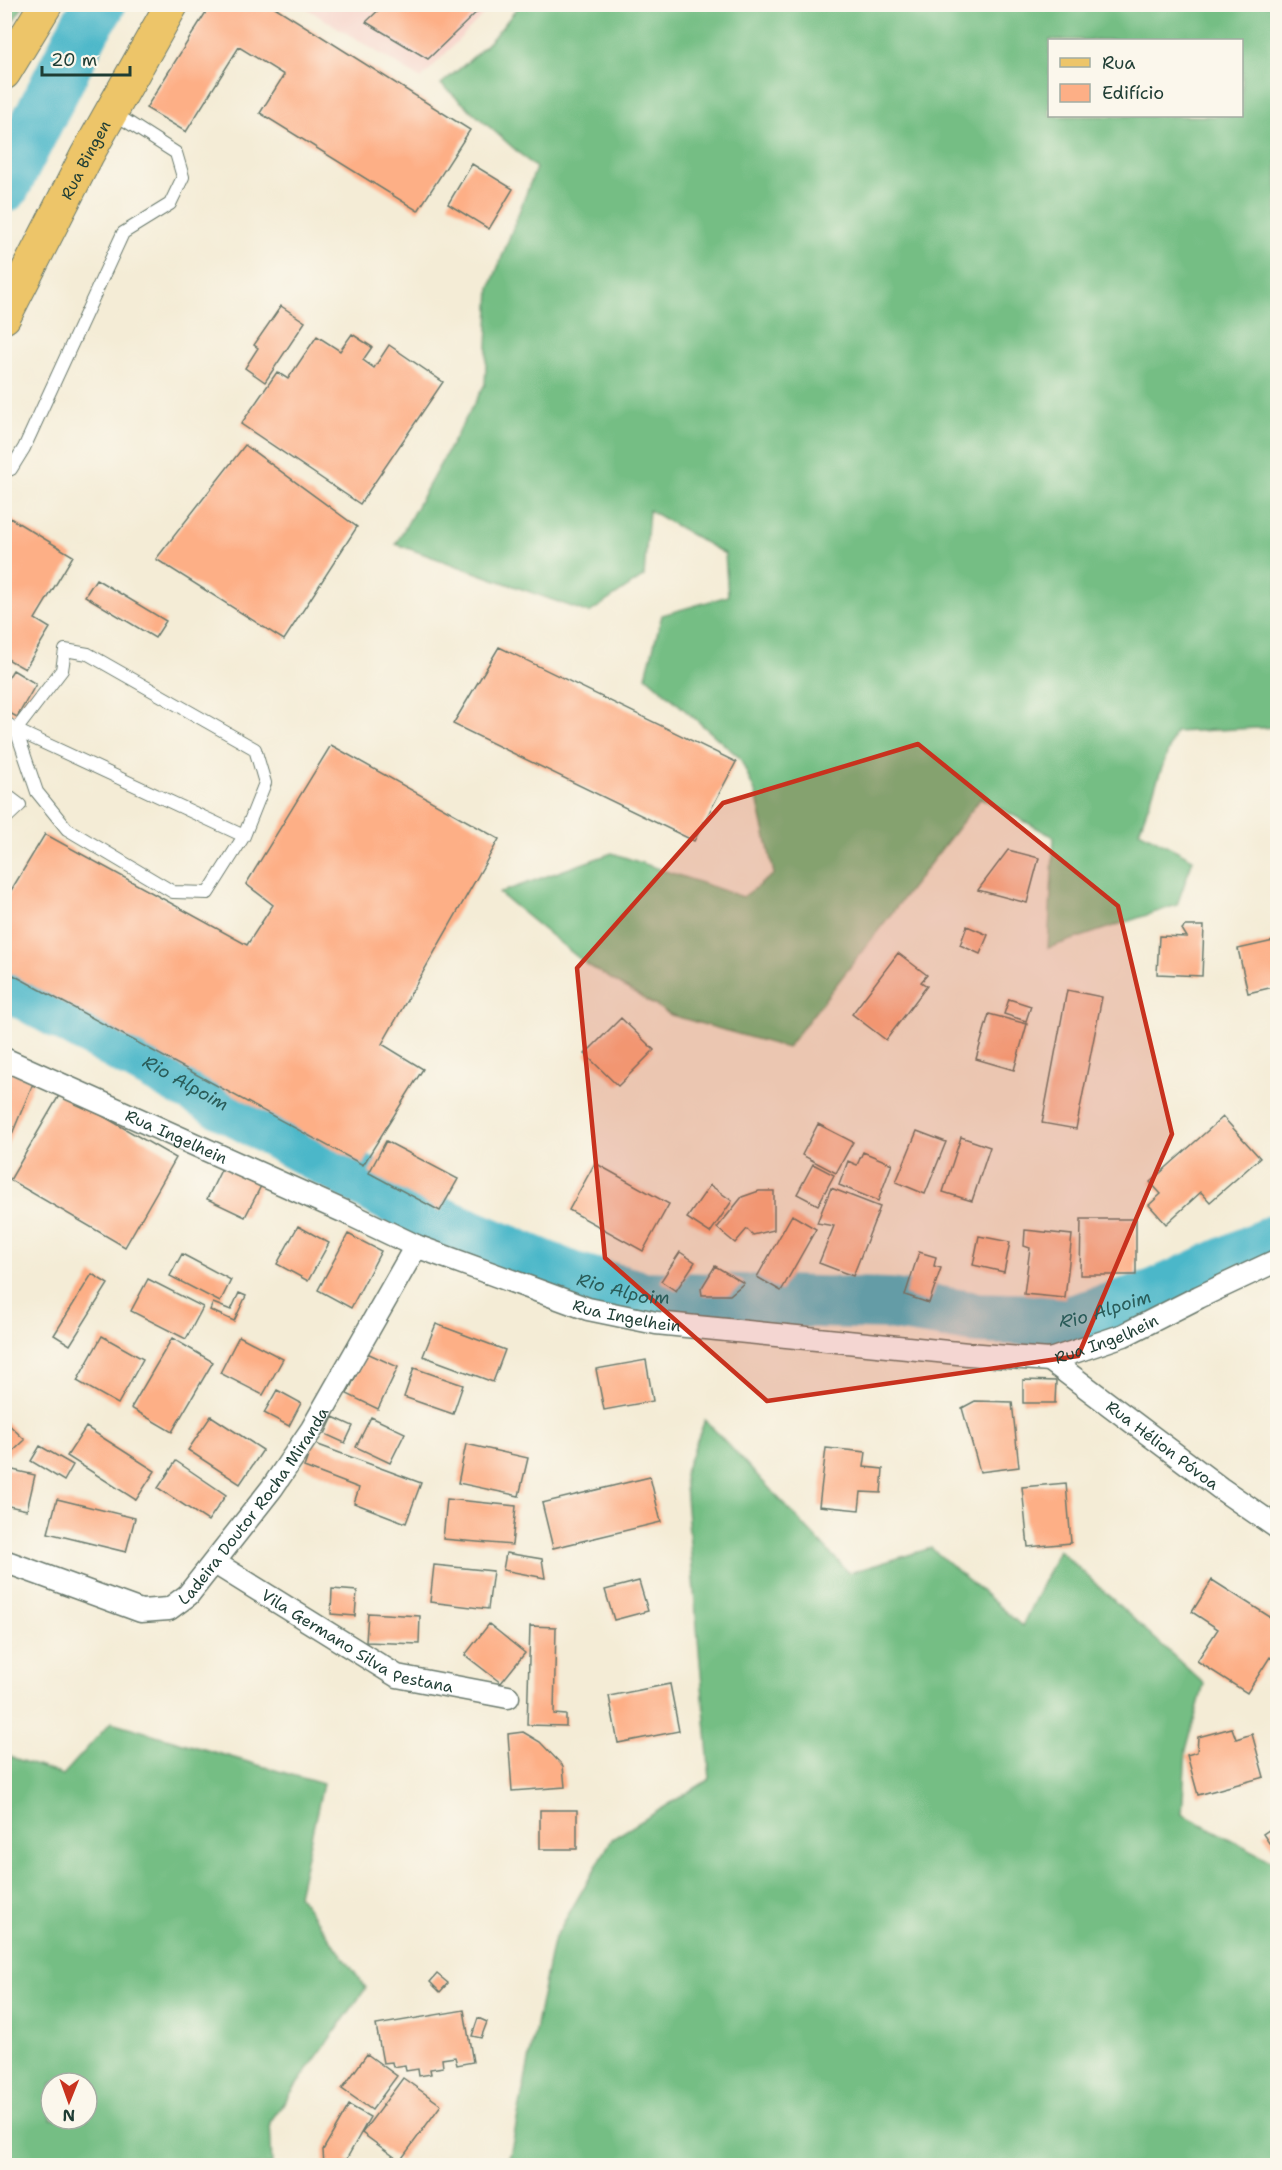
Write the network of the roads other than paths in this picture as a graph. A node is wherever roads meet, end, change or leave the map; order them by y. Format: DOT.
graph roads {
  1 [pos="46,4"];
  2 [pos="172,4"];
  3 [pos="4,73"];
  4 [pos="111,111"];
  5 [pos="4,317"];
  6 [pos="4,471"];
  7 [pos="4,721"];
  8 [pos="16,730"];
  9 [pos="4,792"];
  10 [pos="37,792"];
  11 [pos="20,805"];
  12 [pos="4,819"];
  13 [pos="244,836"];
  14 [pos="4,1059"];
  15 [pos="416,1246"];
  16 [pos="1278,1260"];
  17 [pos="1050,1360"];
  18 [pos="1278,1528"];
  19 [pos="4,1561"];
  20 [pos="215,1563"];
  21 [pos="508,1697"];
  1 -- 3 [label="main road"];
  2 -- 4 [label="main road, Rua Bingen"];
  4 -- 5 [label="main road, Rua Bingen"];
  4 -- 6 [label="lane"];
  7 -- 8 [label="lane"];
  8 -- 10 [label="lane"];
  8 -- 13 [label="lane"];
  8 -- 13 [label="lane"];
  9 -- 11 [label="lane"];
  10 -- 11 [label="lane"];
  10 -- 13 [label="lane"];
  11 -- 12 [label="lane"];
  14 -- 15 [label="street, Rua Ingelhein"];
  15 -- 17 [label="street, Rua Ingelhein"];
  15 -- 20 [label="street, Ladeira Doutor Rocha Miranda"];
  16 -- 17 [label="street, Rua Ingelhein"];
  17 -- 18 [label="street, Rua Hélion Póvoa"];
  19 -- 20 [label="street, Ladeira Doutor Rocha Miranda"];
  20 -- 21 [label="street, Vila Germano Silva Pestana"];
}
